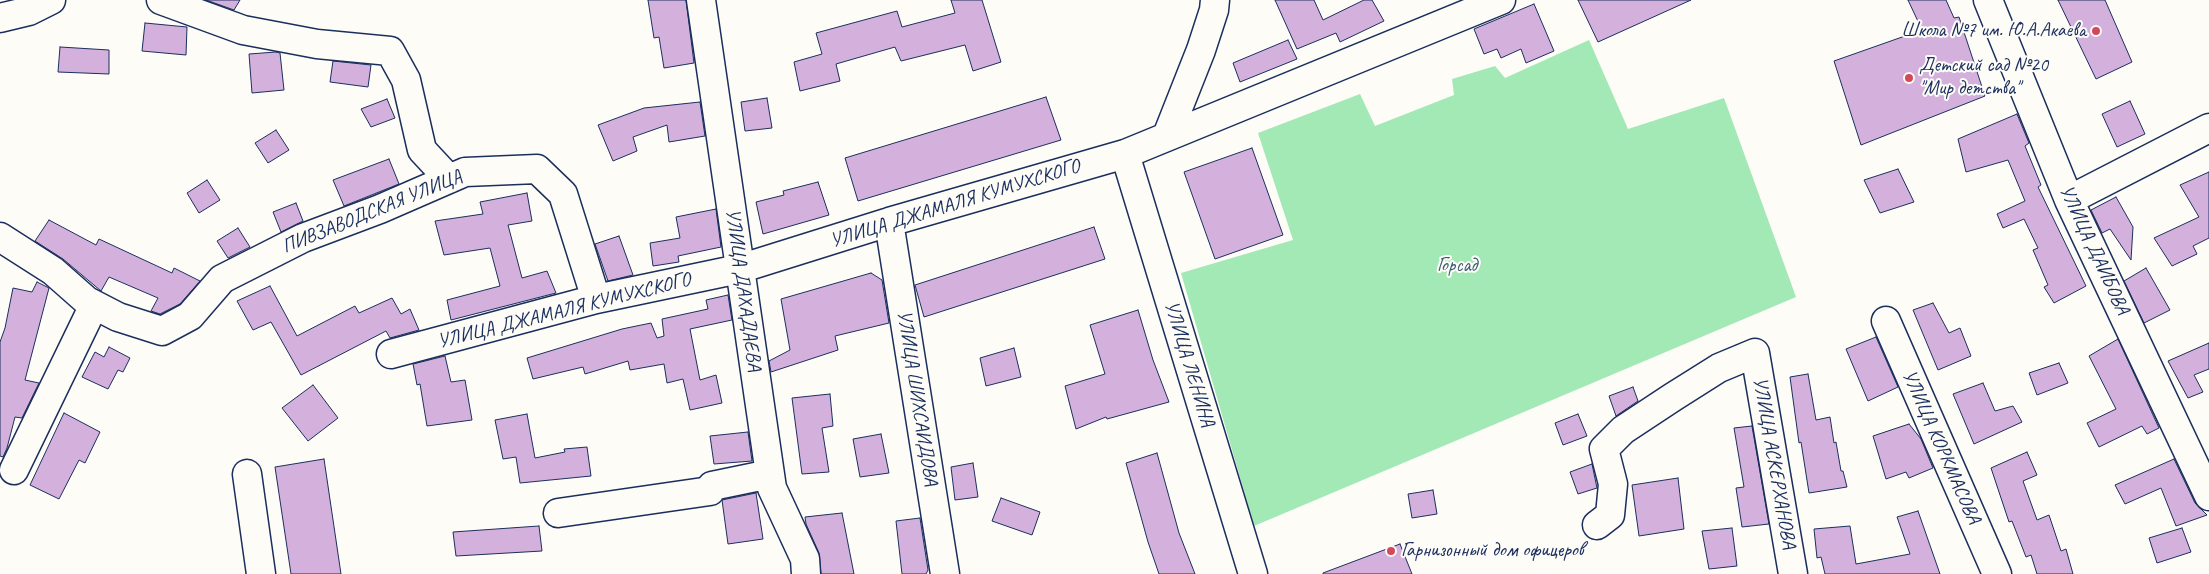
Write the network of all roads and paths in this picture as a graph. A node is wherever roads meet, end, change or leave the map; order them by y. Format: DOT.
graph roads {
  1 [pos="50,0"];
  2 [pos="161,0"];
  3 [pos="701,0"];
  4 [pos="1215,0"];
  5 [pos="1501,0"];
  6 [pos="1988,0"];
  7 [pos="0,18"];
  8 [pos="2209,128"];
  9 [pos="1167,136"];
  10 [pos="1125,154"];
  11 [pos="449,179"];
  12 [pos="2069,200"];
  13 [pos="889,222"];
  14 [pos="0,237"];
  15 [pos="739,269"];
  16 [pos="596,299"];
  17 [pos="94,305"];
  18 [pos="1886,320"];
  19 [pos="391,354"];
  20 [pos="14,470"];
  21 [pos="247,474"];
  22 [pos="770,474"];
  23 [pos="2209,496"];
  24 [pos="558,513"];
  25 [pos="1597,525"];
  26 [pos="261,574"];
  27 [pos="806,574"];
  28 [pos="945,574"];
  29 [pos="1253,574"];
  30 [pos="1793,574"];
  31 [pos="1997,574"];
  1 -- 7 [label="street"];
  2 -- 11 [label="street"];
  3 -- 15 [label="street, УЛИЦА ДАХАДАЕВА"];
  4 -- 9 [label="street"];
  5 -- 9 [label="street, УЛИЦА ДЖАМАЛЯ КУМУХСКОГО"];
  6 -- 12 [label="street, УЛИЦА ДАИБОВА"];
  8 -- 12 [label="street"];
  9 -- 10 [label="street, УЛИЦА ДЖАМАЛЯ КУМУХСКОГО"];
  10 -- 13 [label="street, УЛИЦА ДЖАМАЛЯ КУМУХСКОГО"];
  10 -- 29 [label="street, УЛИЦА ЛЕНИНА"];
  11 -- 16 [label="street, ПИВЗАВОДСКАЯ УЛИЦА"];
  11 -- 17 [label="street, ПИВЗАВОДСКАЯ УЛИЦА"];
  12 -- 23 [label="street, УЛИЦА ДАИБОВА"];
  13 -- 15 [label="street, УЛИЦА ДЖАМАЛЯ КУМУХСКОГО"];
  13 -- 28 [label="street, УЛИЦА ШИХСАИДОВА"];
  14 -- 17 [label="street, ПИВЗАВОДСКАЯ УЛИЦА"];
  15 -- 16 [label="street, УЛИЦА ДЖАМАЛЯ КУМУХСКОГО"];
  15 -- 22 [label="street, УЛИЦА ДАХАДАЕВА"];
  16 -- 19 [label="street, УЛИЦА ДЖАМАЛЯ КУМУХСКОГО"];
  17 -- 20 [label="street"];
  18 -- 31 [label="street, УЛИЦА КОРКМАСОВА"];
  21 -- 26 [label="street"];
  22 -- 24 [label="street"];
  22 -- 27 [label="street, УЛИЦА ДАХАДАЕВА"];
  25 -- 30 [label="street, УЛИЦА АСКЕРХАНОВА"];
}
